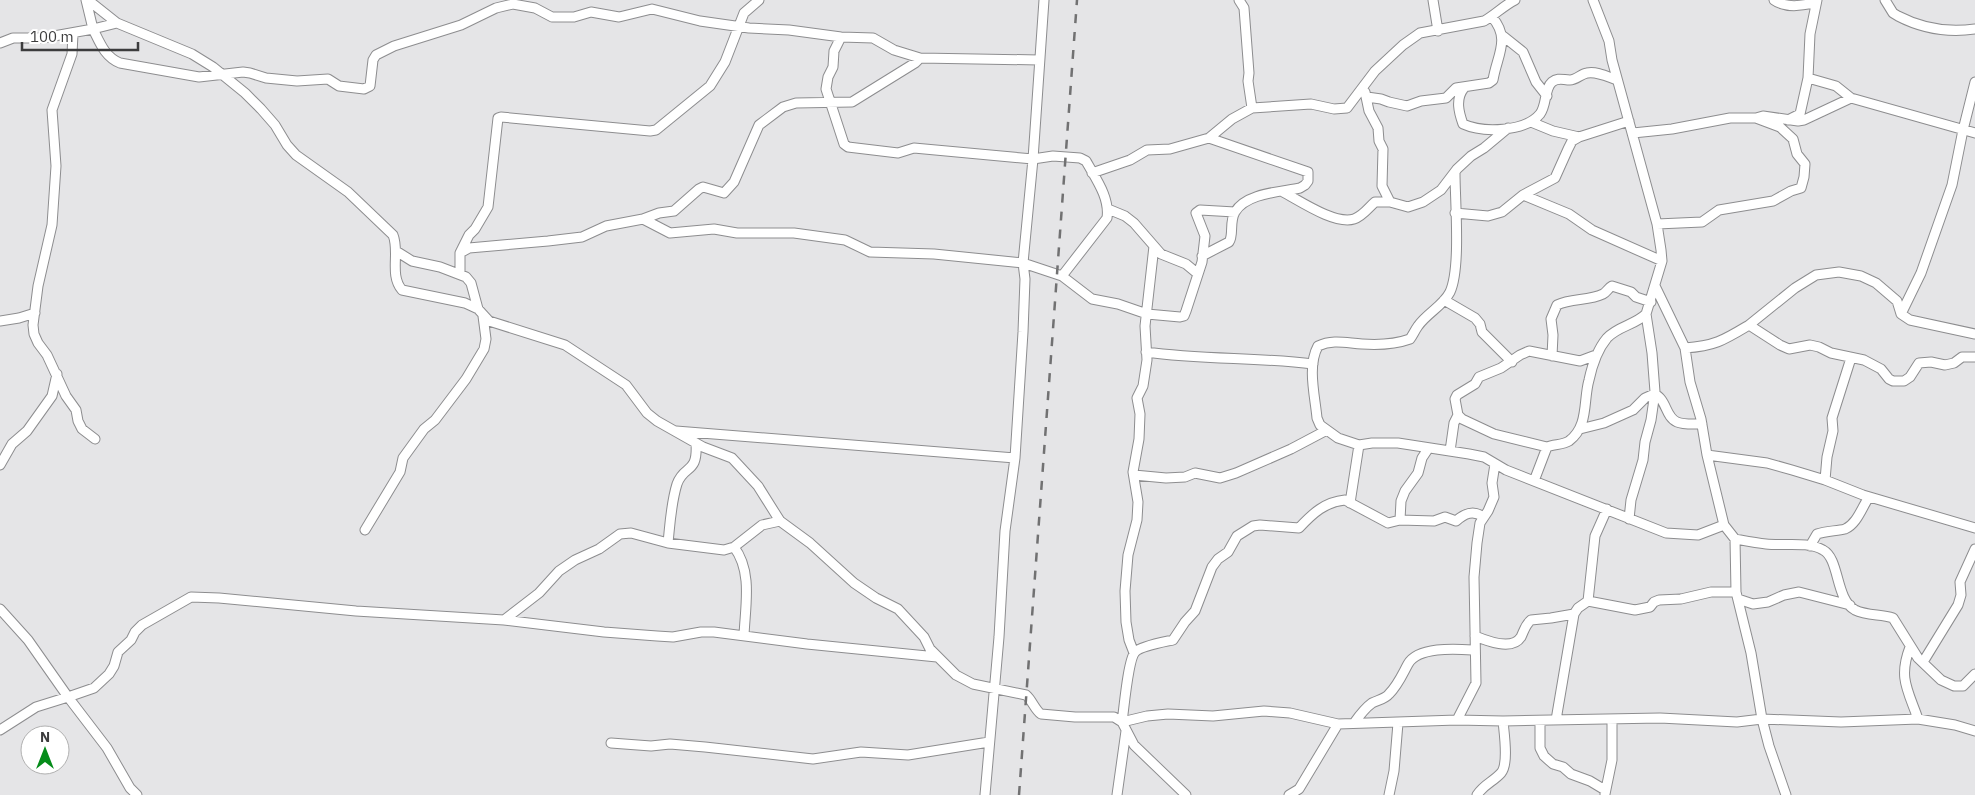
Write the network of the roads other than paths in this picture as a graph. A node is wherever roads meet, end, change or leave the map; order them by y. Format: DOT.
graph roads {
  1 [pos="87,0"];
  2 [pos="759,0"];
  3 [pos="1044,0"];
  4 [pos="1433,0"];
  5 [pos="1515,0"];
  6 [pos="1593,0"];
  7 [pos="1774,0"];
  8 [pos="1816,0"];
  9 [pos="1885,0"];
  10 [pos="1243,1"];
  11 [pos="515,2"];
  12 [pos="1503,3"];
  13 [pos="1492,17"];
  14 [pos="118,23"];
  15 [pos="738,26"];
  16 [pos="93,29"];
  17 [pos="1975,29"];
  18 [pos="1438,31"];
  19 [pos="73,34"];
  20 [pos="1503,36"];
  21 [pos="841,37"];
  22 [pos="0,43"];
  23 [pos="920,58"];
  24 [pos="1039,60"];
  25 [pos="220,74"];
  26 [pos="1808,78"];
  27 [pos="1617,80"];
  28 [pos="1975,82"];
  29 [pos="1363,85"];
  30 [pos="1464,88"];
  31 [pos="1547,96"];
  32 [pos="1367,97"];
  33 [pos="1851,98"];
  34 [pos="831,103"];
  35 [pos="1252,108"];
  36 [pos="1756,118"];
  37 [pos="1788,120"];
  38 [pos="1629,121"];
  39 [pos="1531,122"];
  40 [pos="1508,128"];
  41 [pos="1963,130"];
  42 [pos="1975,133"];
  43 [pos="1633,134"];
  44 [pos="1579,137"];
  45 [pos="1209,138"];
  46 [pos="1033,159"];
  47 [pos="1092,173"];
  48 [pos="1454,173"];
  49 [pos="1283,192"];
  50 [pos="1523,195"];
  51 [pos="1390,202"];
  52 [pos="1108,209"];
  53 [pos="1234,212"];
  54 [pos="1455,213"];
  55 [pos="642,219"];
  56 [pos="1657,224"];
  57 [pos="1154,246"];
  58 [pos="396,251"];
  59 [pos="460,253"];
  60 [pos="1202,256"];
  61 [pos="1662,261"];
  62 [pos="1023,263"];
  63 [pos="460,273"];
  64 [pos="1198,274"];
  65 [pos="1062,276"];
  66 [pos="1655,286"];
  67 [pos="1444,300"];
  68 [pos="1651,302"];
  69 [pos="480,312"];
  70 [pos="35,313"];
  71 [pos="1146,314"];
  72 [pos="1646,314"];
  73 [pos="1901,314"];
  74 [pos="0,321"];
  75 [pos="1749,325"];
  76 [pos="1975,334"];
  77 [pos="1685,348"];
  78 [pos="1146,352"];
  79 [pos="1596,355"];
  80 [pos="1552,356"];
  81 [pos="1975,357"];
  82 [pos="1851,358"];
  83 [pos="1512,362"];
  84 [pos="1313,364"];
  85 [pos="57,374"];
  86 [pos="1654,394"];
  87 [pos="1458,416"];
  88 [pos="1702,424"];
  89 [pos="1580,429"];
  90 [pos="1327,430"];
  91 [pos="673,431"];
  92 [pos="96,439"];
  93 [pos="696,443"];
  94 [pos="1359,445"];
  95 [pos="1547,447"];
  96 [pos="1428,449"];
  97 [pos="1450,451"];
  98 [pos="1707,456"];
  99 [pos="1015,458"];
  100 [pos="1495,464"];
  101 [pos="0,465"];
  102 [pos="1506,470"];
  103 [pos="1494,474"];
  104 [pos="1134,475"];
  105 [pos="1826,480"];
  106 [pos="1534,481"];
  107 [pos="1870,497"];
  108 [pos="1350,503"];
  109 [pos="1607,509"];
  110 [pos="1483,516"];
  111 [pos="1629,519"];
  112 [pos="1400,520"];
  113 [pos="780,521"];
  114 [pos="1724,525"];
  115 [pos="1975,528"];
  116 [pos="365,530"];
  117 [pos="1735,539"];
  118 [pos="742,540"];
  119 [pos="668,543"];
  120 [pos="1810,546"];
  121 [pos="734,547"];
  122 [pos="1975,549"];
  123 [pos="741,556"];
  124 [pos="1737,595"];
  125 [pos="1588,601"];
  126 [pos="1850,606"];
  127 [pos="0,609"];
  128 [pos="1574,614"];
  129 [pos="504,620"];
  130 [pos="744,636"];
  131 [pos="1475,636"];
  132 [pos="1910,647"];
  133 [pos="1474,650"];
  134 [pos="1134,653"];
  135 [pos="937,657"];
  136 [pos="1923,662"];
  137 [pos="1975,674"];
  138 [pos="995,688"];
  139 [pos="68,697"];
  140 [pos="1762,718"];
  141 [pos="1918,719"];
  142 [pos="1457,720"];
  143 [pos="1556,720"];
  144 [pos="1612,720"];
  145 [pos="1503,721"];
  146 [pos="1540,721"];
  147 [pos="1354,723"];
  148 [pos="1398,723"];
  149 [pos="1338,724"];
  150 [pos="1124,727"];
  151 [pos="0,730"];
  152 [pos="1975,731"];
  153 [pos="611,742"];
  154 [pos="989,742"];
  155 [pos="1605,793"];
  156 [pos="137,795"];
  157 [pos="986,795"];
  158 [pos="1117,795"];
  159 [pos="1186,795"];
  160 [pos="1289,795"];
  161 [pos="1389,795"];
  162 [pos="1477,795"];
  163 [pos="1786,795"];
  1 -- 14 [label="street"];
  1 -- 16 [label="street"];
  2 -- 15 [label="street"];
  3 -- 24 [label="street"];
  4 -- 18 [label="street"];
  5 -- 12 [label="street"];
  6 -- 27 [label="street"];
  7 -- 8 [label="street"];
  8 -- 26 [label="street"];
  9 -- 17 [label="street"];
  10 -- 35 [label="street"];
  11 -- 15 [label="street"];
  11 -- 25 [label="street"];
  12 -- 13 [label="street"];
  13 -- 18 [label="street"];
  13 -- 20 [label="street"];
  14 -- 16 [label="street"];
  14 -- 25 [label="street"];
  15 -- 21 [label="street"];
  15 -- 59 [label="street"];
  16 -- 19 [label="street"];
  16 -- 25 [label="street"];
  18 -- 29 [label="street"];
  19 -- 22 [label="street"];
  19 -- 70 [label="street"];
  20 -- 30 [label="street"];
  20 -- 31 [label="street"];
  21 -- 23 [label="street"];
  21 -- 34 [label="street"];
  23 -- 24 [label="street"];
  23 -- 34 [label="street"];
  24 -- 46 [label="street"];
  25 -- 58 [label="street"];
  26 -- 33 [label="street"];
  26 -- 37 [label="street"];
  27 -- 31 [label="street"];
  27 -- 38 [label="street"];
  28 -- 41 [label="street"];
  29 -- 32 [label="street"];
  29 -- 35 [label="street"];
  30 -- 32 [label="street"];
  30 -- 40 [label="street"];
  31 -- 39 [label="street"];
  32 -- 51 [label="street"];
  33 -- 37 [label="street"];
  33 -- 41 [label="street"];
  34 -- 46 [label="street"];
  34 -- 55 [label="street"];
  35 -- 45 [label="street"];
  36 -- 37 [label="street"];
  36 -- 43 [label="street"];
  36 -- 56 [label="street"];
  38 -- 43 [label="street"];
  38 -- 44 [label="street"];
  39 -- 40 [label="street"];
  39 -- 44 [label="street"];
  40 -- 48 [label="street"];
  41 -- 42 [label="street"];
  41 -- 73 [label="street"];
  43 -- 56 [label="street"];
  44 -- 50 [label="street"];
  45 -- 47 [label="street"];
  45 -- 49 [label="street"];
  46 -- 47 [label="street"];
  46 -- 62 [label="street"];
  47 -- 52 [label="street"];
  48 -- 51 [label="street"];
  48 -- 54 [label="street"];
  49 -- 51 [label="street"];
  49 -- 53 [label="street"];
  50 -- 54 [label="street"];
  50 -- 61 [label="street"];
  52 -- 57 [label="street"];
  52 -- 65 [label="street"];
  53 -- 60 [label="street"];
  53 -- 60 [label="street"];
  54 -- 67 [label="street"];
  55 -- 59 [label="street"];
  55 -- 62 [label="street"];
  56 -- 61 [label="street"];
  57 -- 64 [label="street"];
  57 -- 71 [label="street"];
  58 -- 63 [label="street"];
  58 -- 69 [label="street"];
  59 -- 63 [label="street"];
  60 -- 64 [label="street"];
  61 -- 66 [label="street"];
  62 -- 65 [label="street"];
  62 -- 99 [label="street"];
  63 -- 69 [label="street"];
  64 -- 71 [label="street"];
  65 -- 71 [label="street"];
  66 -- 68 [label="street"];
  66 -- 77 [label="street"];
  67 -- 83 [label="street"];
  67 -- 84 [label="street"];
  68 -- 72 [label="street"];
  68 -- 80 [label="street"];
  69 -- 91 [label="street"];
  69 -- 116 [label="street"];
  70 -- 74 [label="street"];
  70 -- 85 [label="street"];
  71 -- 78 [label="street"];
  72 -- 79 [label="street"];
  72 -- 86 [label="street"];
  73 -- 75 [label="street"];
  73 -- 76 [label="street"];
  75 -- 77 [label="street"];
  75 -- 82 [label="street"];
  77 -- 88 [label="street"];
  78 -- 84 [label="street"];
  78 -- 104 [label="street"];
  79 -- 80 [label="street"];
  79 -- 89 [label="street"];
  80 -- 83 [label="street"];
  81 -- 82 [label="street"];
  82 -- 105 [label="street"];
  83 -- 87 [label="street"];
  84 -- 90 [label="street"];
  85 -- 92 [label="street"];
  85 -- 101 [label="street"];
  86 -- 88 [label="street"];
  86 -- 89 [label="street"];
  86 -- 111 [label="street"];
  87 -- 95 [label="street"];
  87 -- 97 [label="street"];
  88 -- 98 [label="street"];
  89 -- 95 [label="street"];
  90 -- 94 [label="street"];
  90 -- 104 [label="street"];
  91 -- 93 [label="street"];
  91 -- 99 [label="street"];
  93 -- 113 [label="street"];
  93 -- 119 [label="street"];
  94 -- 96 [label="street"];
  94 -- 108 [label="street"];
  95 -- 106 [label="street"];
  96 -- 97 [label="street"];
  96 -- 112 [label="street"];
  97 -- 100 [label="street"];
  98 -- 105 [label="street"];
  98 -- 114 [label="street"];
  99 -- 138 [label="street"];
  100 -- 102 [label="street"];
  100 -- 103 [label="street"];
  102 -- 103 [label="street"];
  102 -- 106 [label="street"];
  103 -- 110 [label="street"];
  104 -- 134 [label="street"];
  105 -- 107 [label="street"];
  106 -- 109 [label="street"];
  107 -- 115 [label="street"];
  107 -- 120 [label="street"];
  108 -- 112 [label="street"];
  108 -- 134 [label="street"];
  109 -- 111 [label="street"];
  109 -- 125 [label="street"];
  110 -- 112 [label="street"];
  110 -- 131 [label="street"];
  111 -- 114 [label="street"];
  113 -- 118 [label="street"];
  113 -- 135 [label="street"];
  114 -- 117 [label="street"];
  117 -- 120 [label="street"];
  117 -- 124 [label="street"];
  118 -- 121 [label="street"];
  118 -- 123 [label="street"];
  119 -- 121 [label="street"];
  119 -- 129 [label="street"];
  120 -- 126 [label="street"];
  121 -- 123 [label="street"];
  122 -- 136 [label="street"];
  123 -- 130 [label="street"];
  124 -- 125 [label="street"];
  124 -- 126 [label="street"];
  124 -- 140 [label="street"];
  125 -- 128 [label="street"];
  126 -- 132 [label="street"];
  127 -- 139 [label="street"];
  128 -- 131 [label="street"];
  128 -- 143 [label="street"];
  129 -- 130 [label="street"];
  129 -- 139 [label="street"];
  130 -- 135 [label="street"];
  131 -- 133 [label="street"];
  132 -- 136 [label="street"];
  132 -- 141 [label="street"];
  133 -- 142 [label="street"];
  133 -- 147 [label="street"];
  134 -- 150 [label="street"];
  135 -- 138 [label="street"];
  136 -- 137 [label="street"];
  138 -- 150 [label="street"];
  138 -- 154 [label="street"];
  139 -- 151 [label="street"];
  139 -- 156 [label="street"];
  140 -- 141 [label="street"];
  140 -- 144 [label="street"];
  140 -- 163 [label="street"];
  141 -- 152 [label="street"];
  142 -- 145 [label="street"];
  142 -- 148 [label="street"];
  143 -- 144 [label="street"];
  143 -- 146 [label="street"];
  144 -- 155 [label="street"];
  145 -- 146 [label="street"];
  145 -- 162 [label="street"];
  146 -- 155 [label="street"];
  147 -- 148 [label="street"];
  147 -- 149 [label="street"];
  148 -- 161 [label="street"];
  149 -- 150 [label="street"];
  149 -- 160 [label="street"];
  150 -- 158 [label="street"];
  150 -- 159 [label="street"];
  153 -- 154 [label="street"];
  154 -- 157 [label="street"];
}
